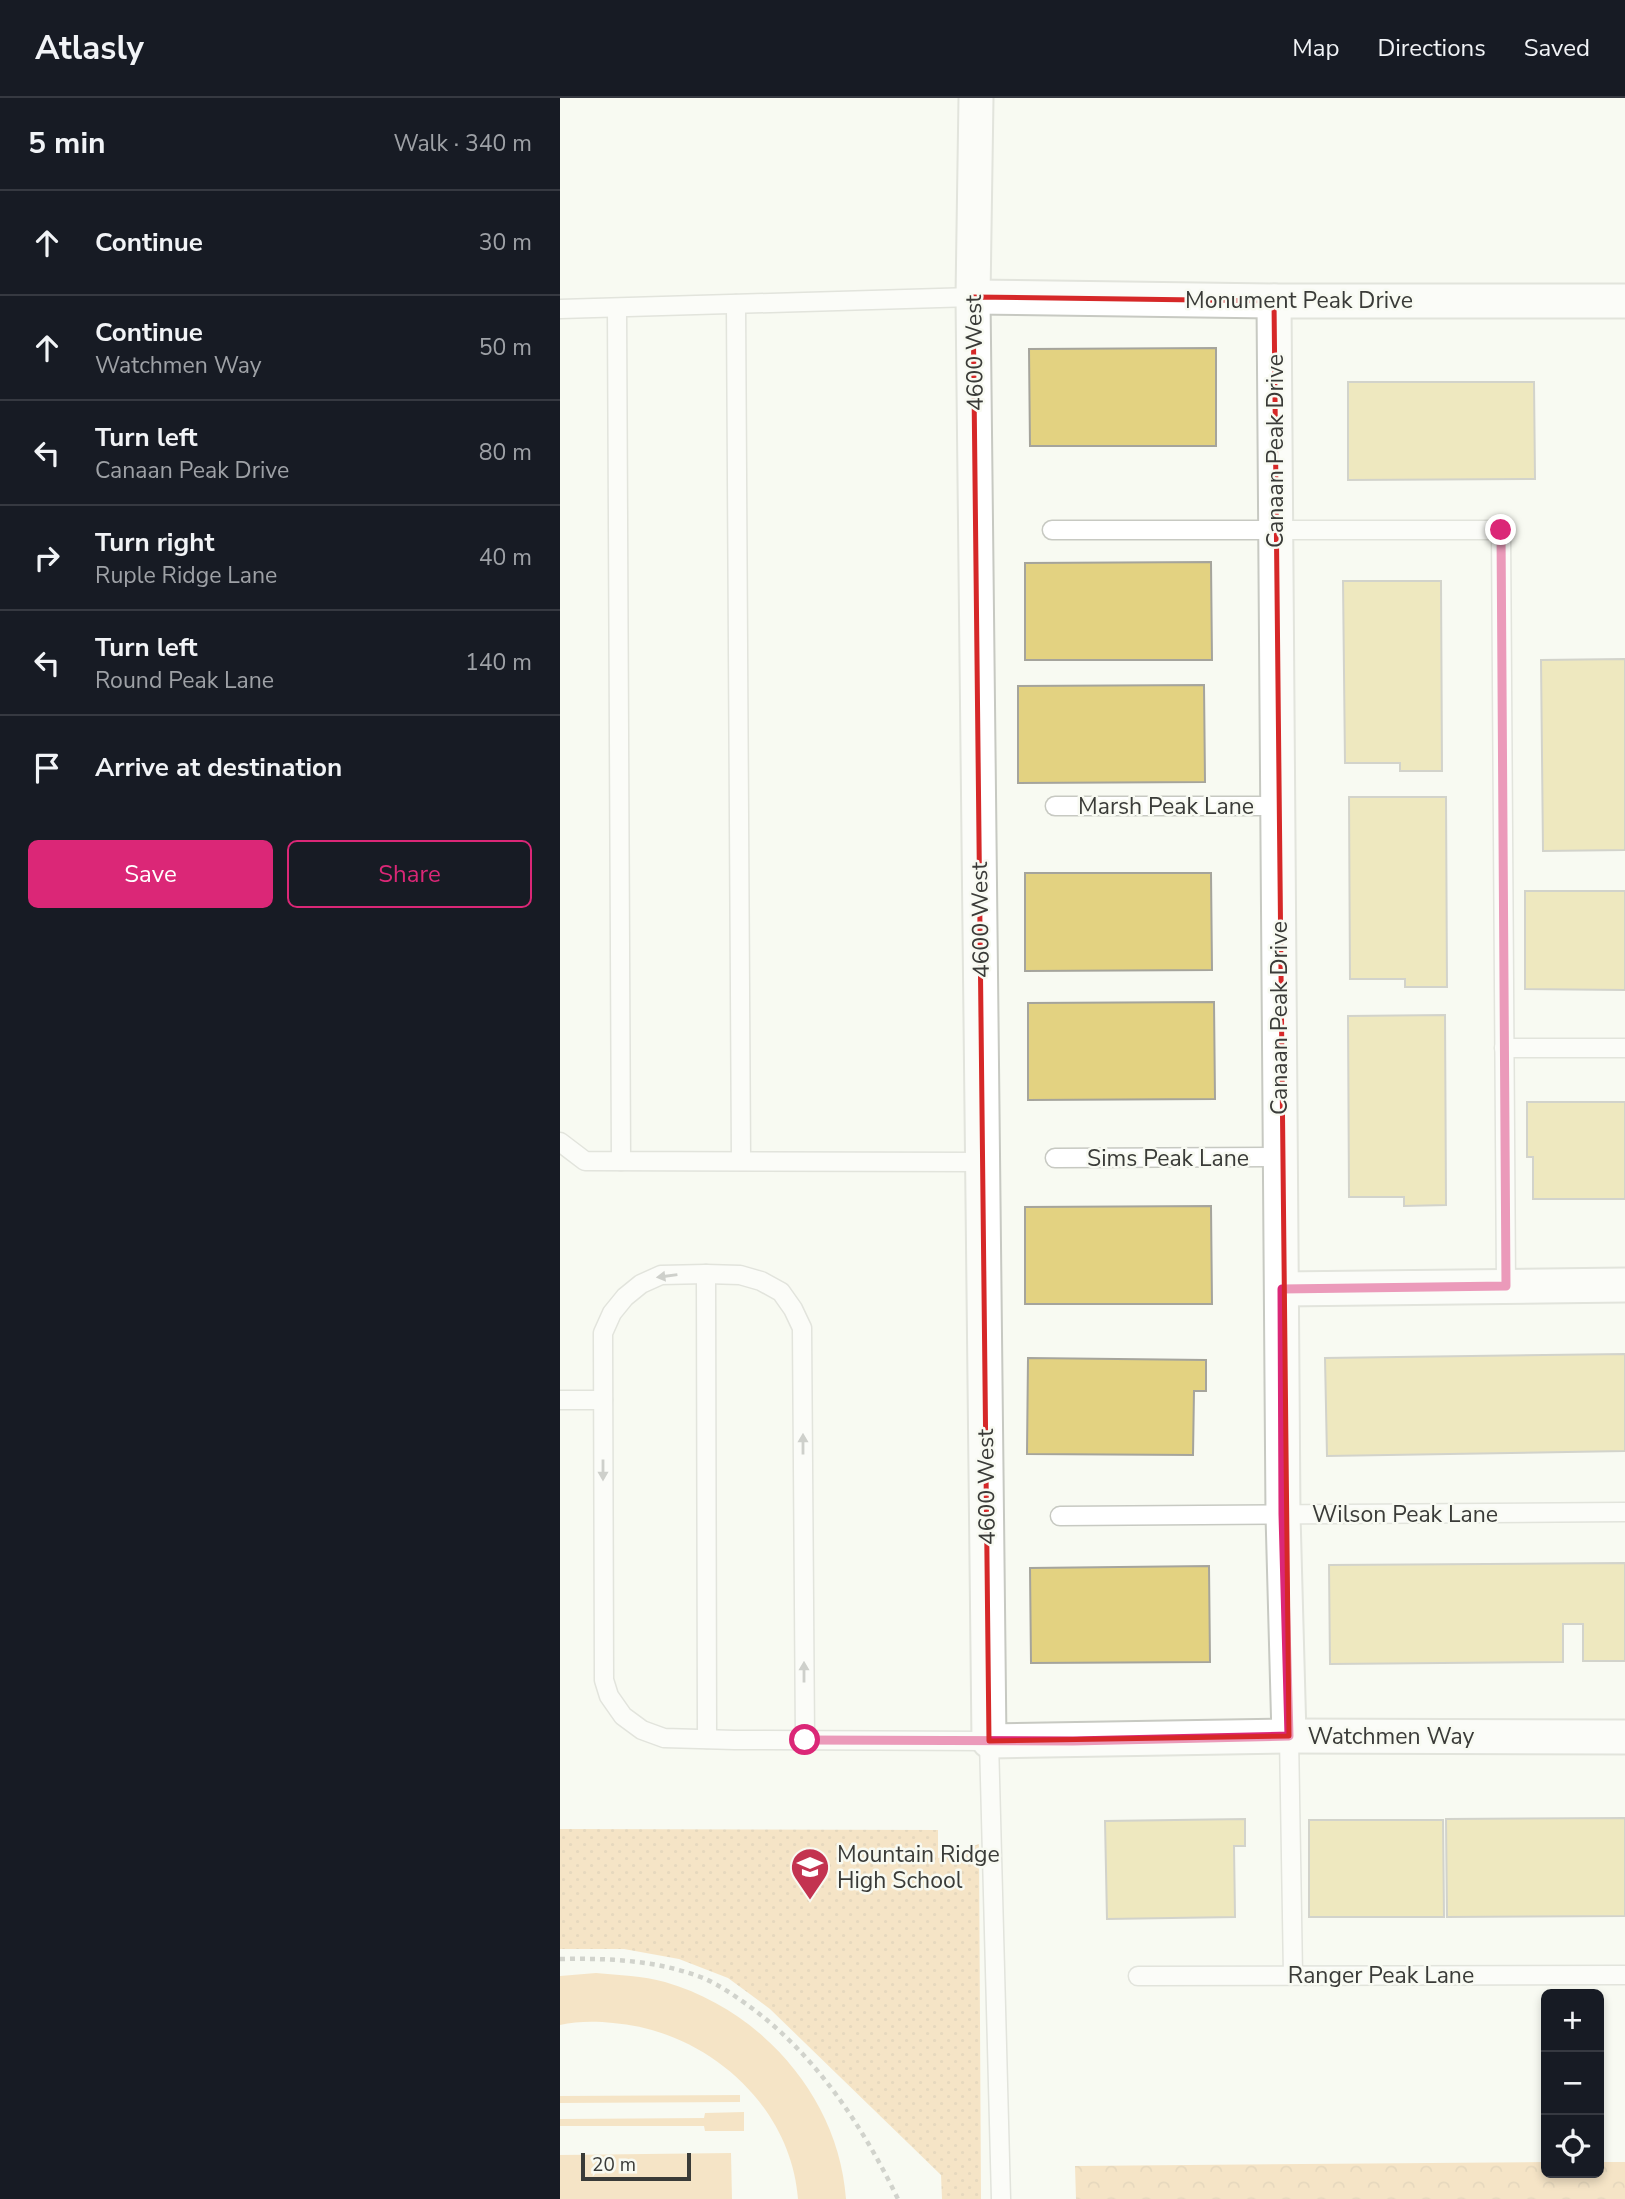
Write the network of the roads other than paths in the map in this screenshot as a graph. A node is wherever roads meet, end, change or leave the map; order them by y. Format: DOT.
graph roads {
  1 [pos="976,98"];
  2 [pos="973,297"];
  3 [pos="1274,301"];
  4 [pos="1625,301"];
  5 [pos="736,304"];
  6 [pos="617,308"];
  7 [pos="560,309"];
  8 [pos="1052,530"];
  9 [pos="1275,530"];
  10 [pos="1055,806"];
  11 [pos="1278,806"];
  12 [pos="1504,1048"];
  13 [pos="1625,1048"];
  14 [pos="560,1142"];
  15 [pos="1280,1157"];
  16 [pos="1055,1158"];
  17 [pos="621,1161"];
  18 [pos="741,1161"];
  19 [pos="983,1162"];
  20 [pos="706,1274"];
  21 [pos="1625,1285"];
  22 [pos="1506,1286"];
  23 [pos="1282,1289"];
  24 [pos="560,1400"];
  25 [pos="603,1400"];
  26 [pos="1625,1512"];
  27 [pos="1283,1514"];
  28 [pos="1060,1516"];
  29 [pos="1289,1736"];
  30 [pos="1625,1737"];
  31 [pos="707,1739"];
  32 [pos="805,1740"];
  33 [pos="989,1741"];
  34 [pos="1293,1975"];
  35 [pos="1625,1975"];
  36 [pos="1138,1976"];
  37 [pos="1001,2199"];
  1 -- 2 [label="street, 4600 West"];
  2 -- 3 [label="street, Monument Peak Drive"];
  2 -- 5 [label="lane"];
  2 -- 19 [label="street, 4600 West"];
  3 -- 4 [label="street, Monument Peak Drive"];
  3 -- 9 [label="street, Canaan Peak Drive"];
  5 -- 6 [label="lane"];
  5 -- 18 [label="lane"];
  6 -- 7 [label="lane"];
  6 -- 17 [label="lane"];
  8 -- 9 [label="lane"];
  9 -- 11 [label="street, Canaan Peak Drive"];
  9 -- 12 [label="lane"];
  10 -- 11 [label="lane, Marsh Peak Lane"];
  11 -- 15 [label="street, Canaan Peak Drive"];
  12 -- 13 [label="lane"];
  12 -- 22 [label="lane"];
  14 -- 17 [label="lane"];
  15 -- 16 [label="lane, Sims Peak Lane"];
  15 -- 23 [label="street, Canaan Peak Drive"];
  17 -- 18 [label="lane"];
  18 -- 19 [label="lane"];
  19 -- 33 [label="street, 4600 West"];
  20 -- 25 [label="lane, one-way"];
  20 -- 31 [label="lane"];
  32 -- 20 [label="lane, one-way"];
  21 -- 22 [label="street"];
  22 -- 23 [label="street"];
  23 -- 27 [label="street, Canaan Peak Drive"];
  24 -- 25 [label="lane"];
  25 -- 31 [label="lane, one-way"];
  26 -- 27 [label="lane, Wilson Peak Lane"];
  27 -- 28 [label="lane, Wilson Peak Lane"];
  27 -- 29 [label="street, Canaan Peak Drive"];
  29 -- 30 [label="street, Watchmen Way"];
  29 -- 33 [label="street, Watchmen Way"];
  29 -- 34 [label="lane"];
  31 -- 32 [label="lane"];
  32 -- 33 [label="lane"];
  33 -- 37 [label="lane"];
  34 -- 35 [label="lane, Ranger Peak Lane"];
  34 -- 36 [label="lane, Ranger Peak Lane"];
}
